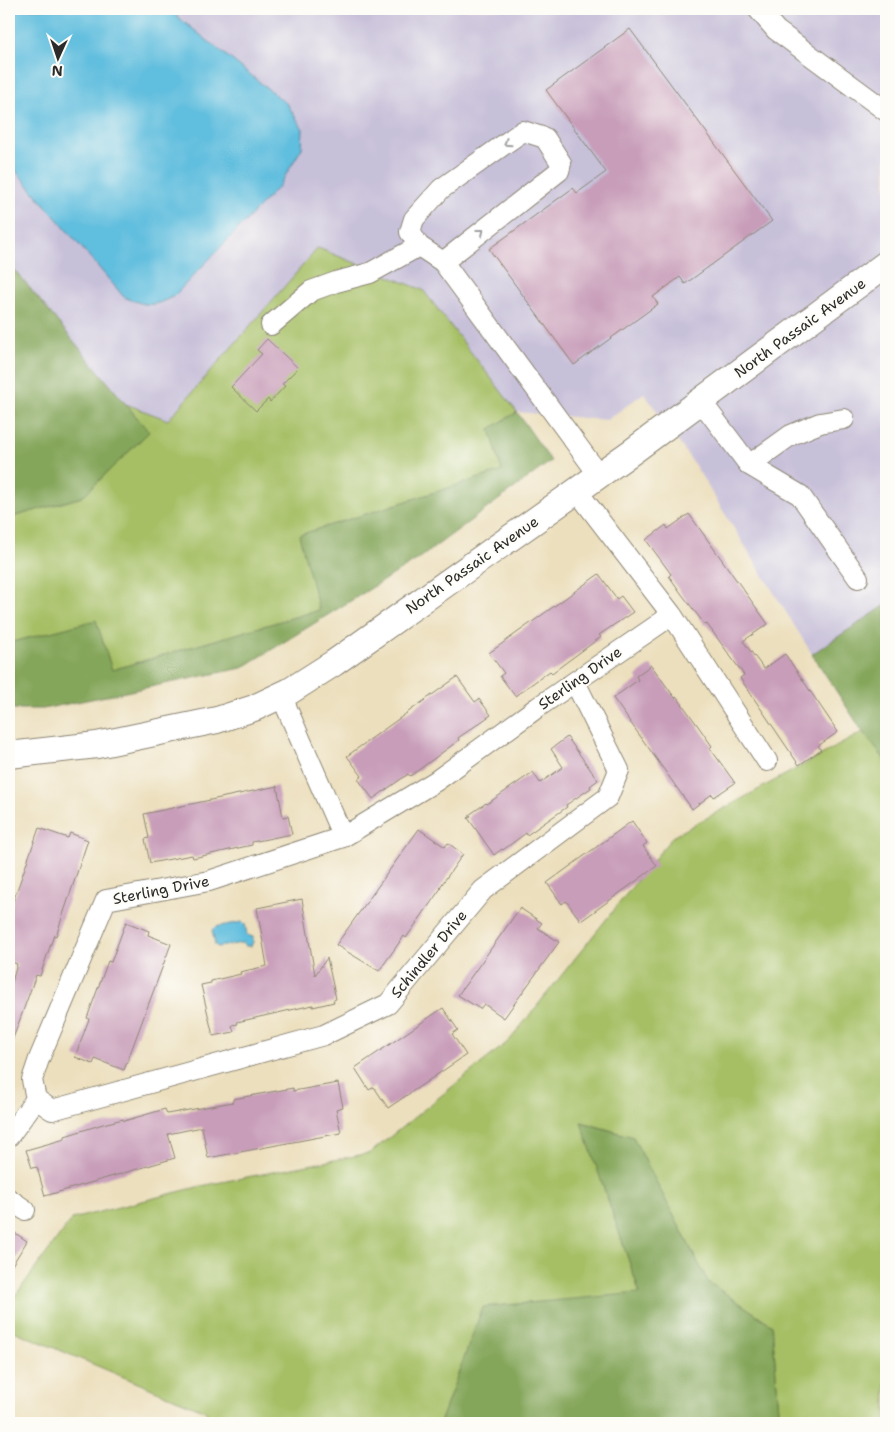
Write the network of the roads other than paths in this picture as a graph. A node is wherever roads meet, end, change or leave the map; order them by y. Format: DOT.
graph roads {
  1 [pos="758,9"];
  2 [pos="886,111"];
  3 [pos="419,246"];
  4 [pos="442,262"];
  5 [pos="886,264"];
  6 [pos="270,325"];
  7 [pos="701,401"];
  8 [pos="844,419"];
  9 [pos="748,465"];
  10 [pos="599,475"];
  11 [pos="576,491"];
  12 [pos="858,578"];
  13 [pos="672,615"];
  14 [pos="575,682"];
  15 [pos="281,695"];
  16 [pos="9,755"];
  17 [pos="767,761"];
  18 [pos="343,837"];
  19 [pos="34,1089"];
  20 [pos="9,1136"];
  1 -- 2 [label="street"];
  3 -- 4 [label="street"];
  4 -- 3 [label="street, one-way"];
  3 -- 6 [label="street"];
  4 -- 10 [label="street"];
  5 -- 7 [label="main road, North Passaic Avenue"];
  7 -- 9 [label="street"];
  7 -- 10 [label="main road, North Passaic Avenue"];
  8 -- 9 [label="street"];
  9 -- 12 [label="street"];
  10 -- 11 [label="main road, North Passaic Avenue"];
  11 -- 13 [label="street"];
  11 -- 15 [label="main road, North Passaic Avenue"];
  13 -- 14 [label="street, Sterling Drive"];
  13 -- 17 [label="street"];
  14 -- 18 [label="street, Sterling Drive"];
  14 -- 19 [label="street, Schindler Drive"];
  15 -- 16 [label="main road, North Passaic Avenue"];
  15 -- 18 [label="street"];
  18 -- 19 [label="street, Sterling Drive"];
  19 -- 20 [label="street"];
}
